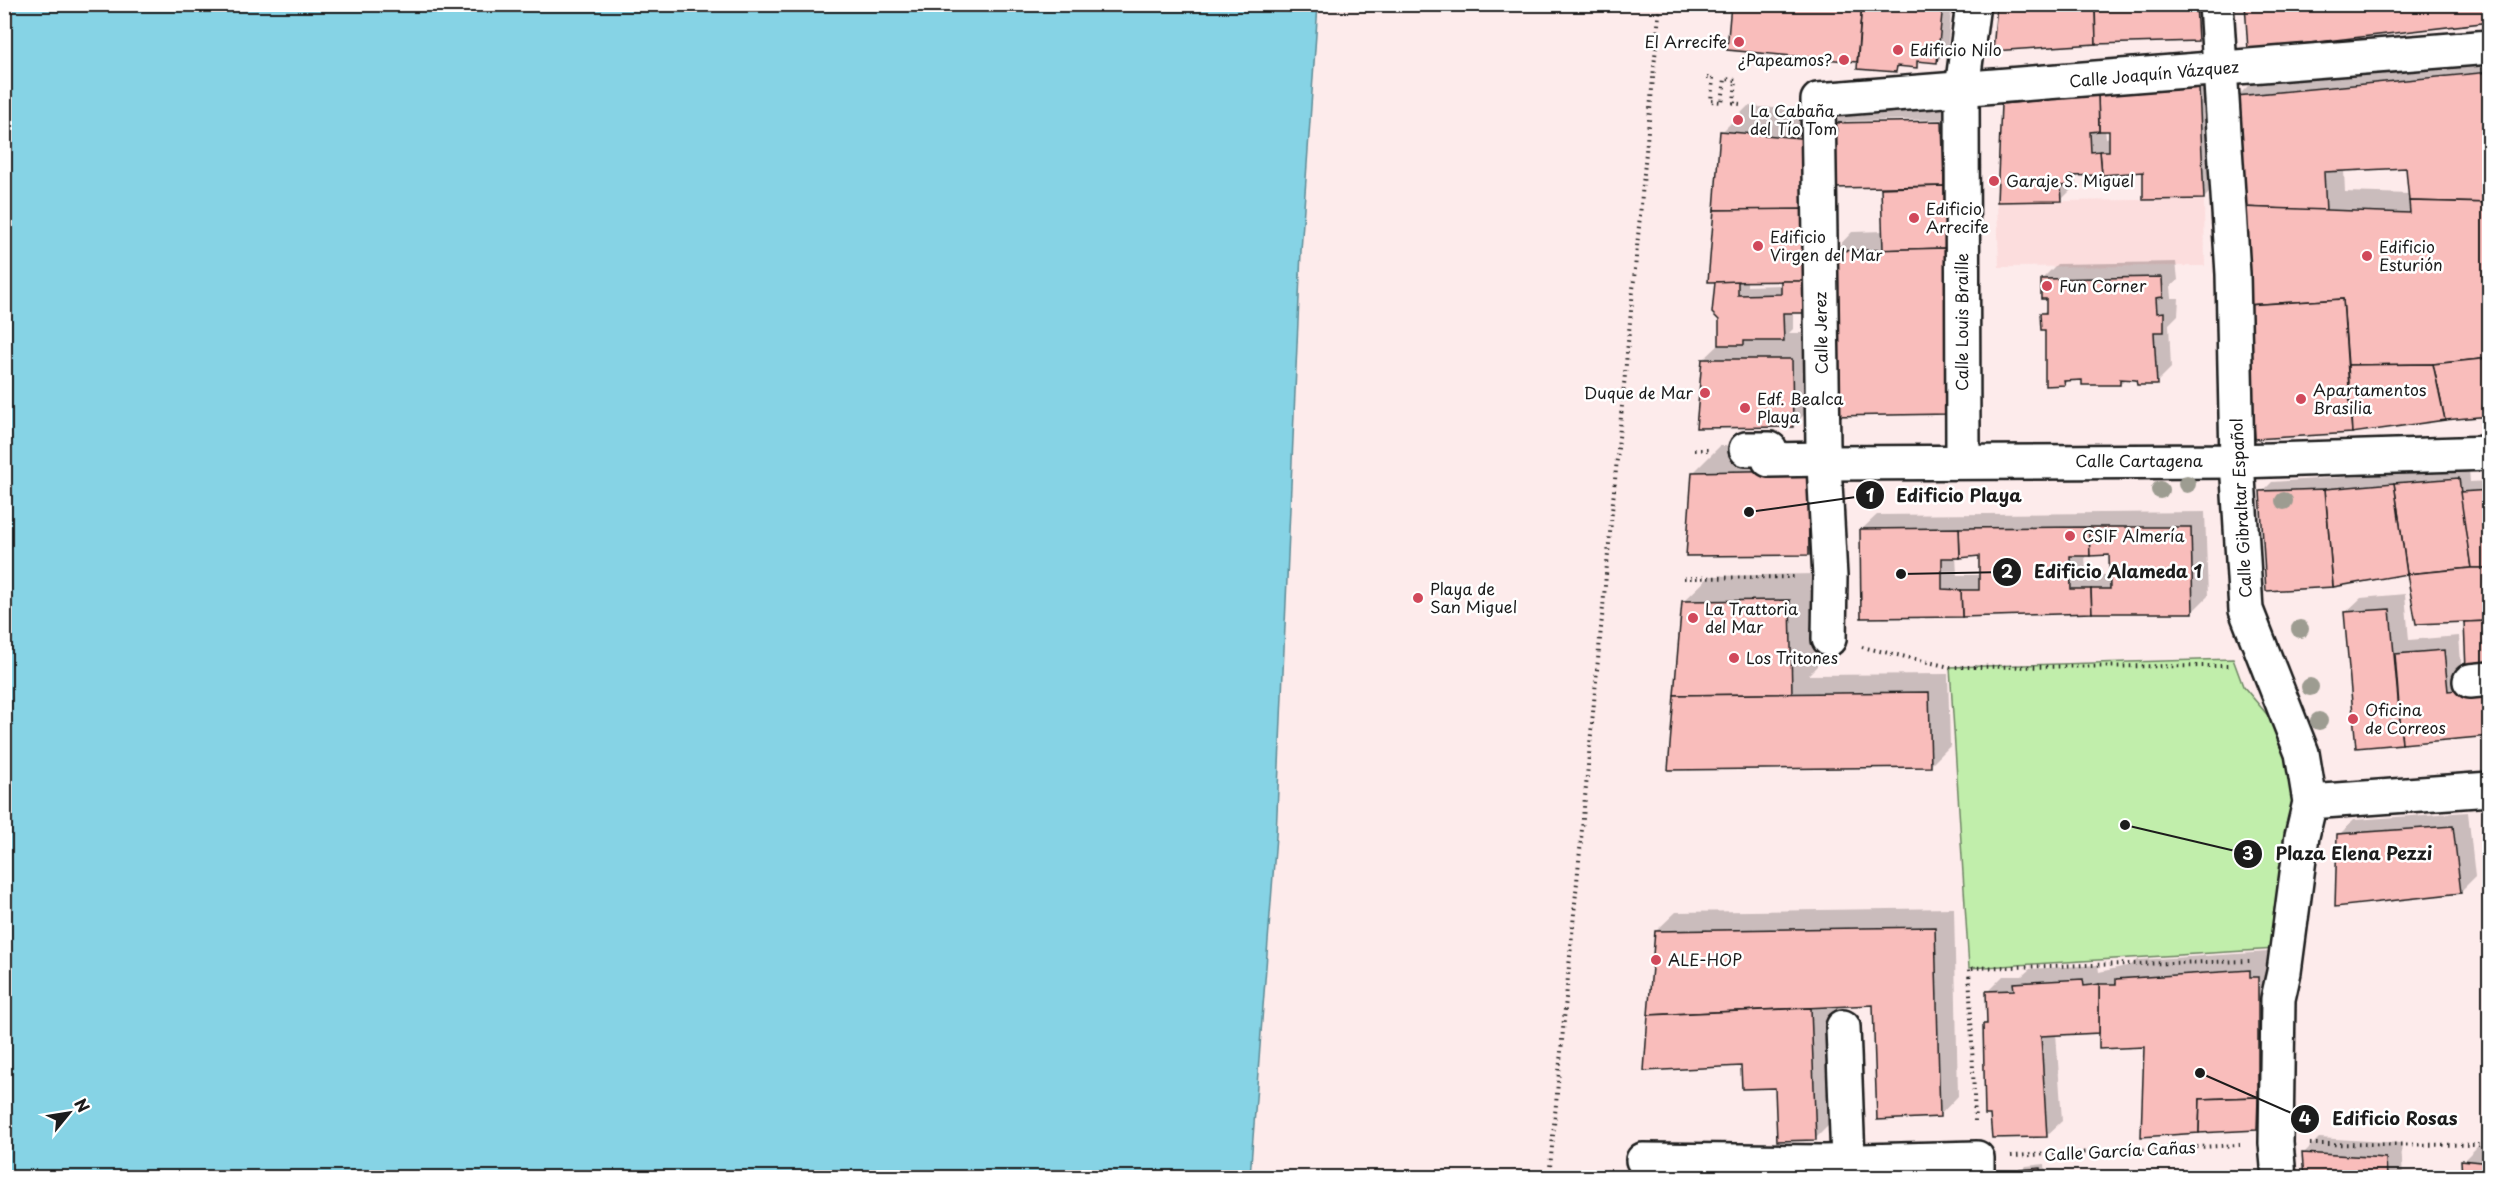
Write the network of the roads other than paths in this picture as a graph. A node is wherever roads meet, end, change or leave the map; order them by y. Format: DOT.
graph roads {
  1 [pos="1973,4"];
  2 [pos="2216,4"];
  3 [pos="2490,47"];
  4 [pos="2220,68"];
  5 [pos="1962,89"];
  6 [pos="1818,100"];
  7 [pos="1746,449"];
  8 [pos="2490,453"];
  9 [pos="1824,461"];
  10 [pos="1962,461"];
  11 [pos="2237,461"];
  12 [pos="1830,639"];
  13 [pos="2490,789"];
  14 [pos="2310,802"];
  15 [pos="1843,1027"];
  16 [pos="1643,1160"];
  17 [pos="1848,1161"];
  18 [pos="1977,1168"];
  19 [pos="2279,1178"];
  1 -- 5 [label="street, Calle Louis Braille"];
  2 -- 4 [label="street, Calle Gibraltar Español"];
  3 -- 4 [label="street, Calle Joaquín Vázquez"];
  4 -- 5 [label="street, Calle Joaquín Vázquez"];
  4 -- 11 [label="street, Calle Gibraltar Español"];
  5 -- 6 [label="street, Calle Joaquín Vázquez"];
  5 -- 10 [label="street, Calle Louis Braille"];
  6 -- 9 [label="street, Calle Jerez"];
  7 -- 9 [label="street, Calle Cartagena"];
  8 -- 11 [label="street, Calle Cartagena"];
  9 -- 10 [label="street, Calle Cartagena"];
  9 -- 12 [label="street, Calle Jerez"];
  10 -- 11 [label="street, Calle Cartagena"];
  11 -- 14 [label="street, Calle Gibraltar Español"];
  13 -- 14 [label="street"];
  14 -- 19 [label="street, Calle Gibraltar Español"];
  15 -- 17 [label="street"];
  16 -- 17 [label="street"];
  17 -- 18 [label="street"];
}
